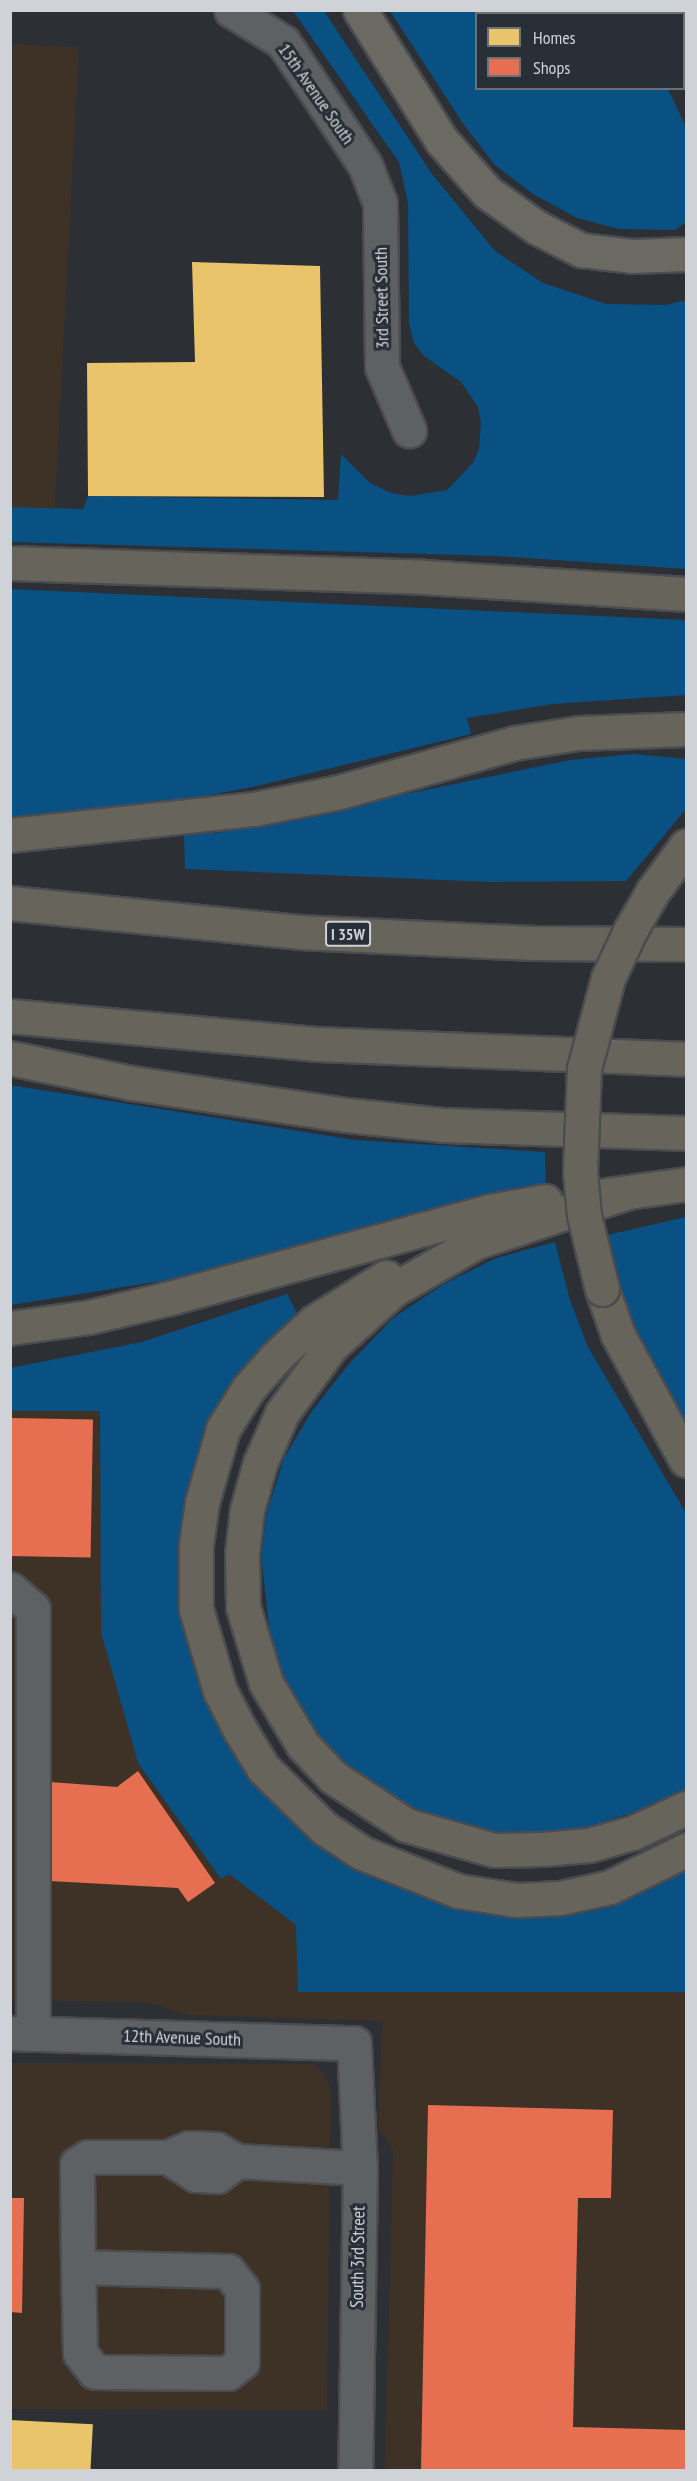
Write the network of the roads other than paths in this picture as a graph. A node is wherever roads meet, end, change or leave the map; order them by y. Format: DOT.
graph roads {
  1 [pos="231,10"];
  2 [pos="360,10"];
  3 [pos="365,165"];
  4 [pos="687,254"];
  5 [pos="409,430"];
  6 [pos="10,563"];
  7 [pos="681,593"];
  8 [pos="687,729"];
  9 [pos="10,835"];
  10 [pos="687,846"];
  11 [pos="10,903"];
  12 [pos="687,945"];
  13 [pos="10,1016"];
  14 [pos="10,1058"];
  15 [pos="687,1059"];
  16 [pos="687,1133"];
  17 [pos="687,1184"];
  18 [pos="628,1192"];
  19 [pos="476,1242"];
  20 [pos="10,1328"];
  21 [pos="687,1460"];
  22 [pos="10,1589"];
  23 [pos="687,1808"];
  24 [pos="687,1850"];
  25 [pos="22,2034"];
  26 [pos="354,2043"];
  27 [pos="360,2168"];
  28 [pos="78,2268"];
  29 [pos="355,2470"];
  1 -- 3 [label="street, 15th Avenue South"];
  2 -- 4 [label="main road"];
  3 -- 5 [label="street, 3rd Street South"];
  6 -- 7 [label="highway"];
  8 -- 9 [label="highway"];
  10 -- 21 [label="highway, bridge"];
  11 -- 12 [label="highway, I 35W"];
  13 -- 15 [label="highway"];
  14 -- 16 [label="highway"];
  17 -- 18 [label="highway"];
  18 -- 19 [label="highway"];
  18 -- 20 [label="highway"];
  19 -- 23 [label="highway"];
  19 -- 24 [label="highway"];
  22 -- 25 [label="street"];
  25 -- 26 [label="street, 12th Avenue South"];
  26 -- 27 [label="street, South 3rd Street"];
  27 -- 28 [label="street"];
  27 -- 29 [label="street, South 3rd Street"];
  28 -- 28 [label="street"];
}
